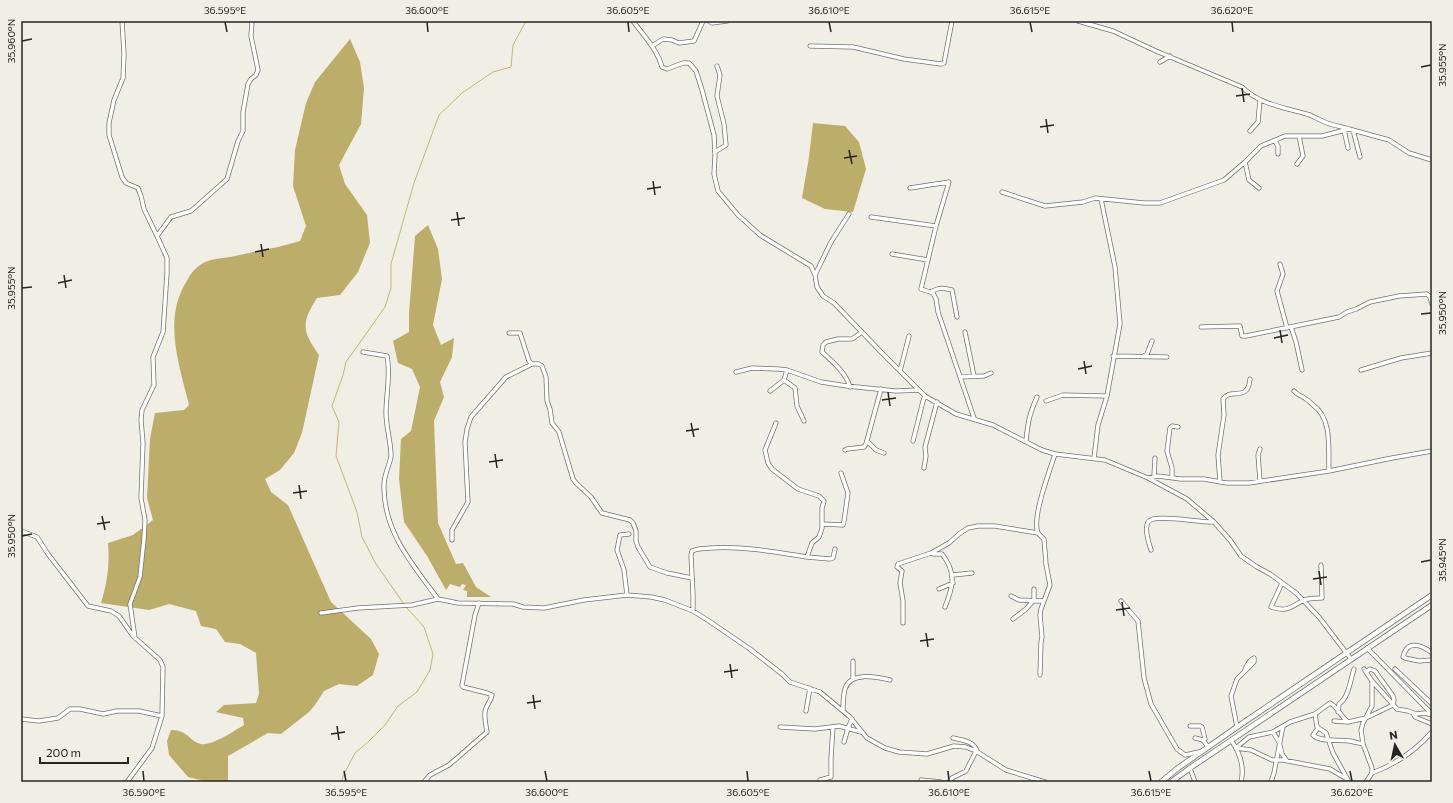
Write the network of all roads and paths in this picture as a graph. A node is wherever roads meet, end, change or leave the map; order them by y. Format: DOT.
graph roads {
  1 [pos="122,21"];
  2 [pos="252,21"];
  3 [pos="633,21"];
  4 [pos="704,21"];
  5 [pos="709,21"];
  6 [pos="727,21"];
  7 [pos="952,21"];
  8 [pos="1078,21"];
  9 [pos="652,46"];
  10 [pos="810,46"];
  11 [pos="1170,56"];
  12 [pos="1160,62"];
  13 [pos="717,66"];
  14 [pos="1260,100"];
  15 [pos="1351,129"];
  16 [pos="1344,130"];
  17 [pos="1250,131"];
  18 [pos="1299,136"];
  19 [pos="1275,142"];
  20 [pos="1348,148"];
  21 [pos="715,152"];
  22 [pos="1278,154"];
  23 [pos="1360,157"];
  24 [pos="1432,160"];
  25 [pos="1245,162"];
  26 [pos="1298,164"];
  27 [pos="910,188"];
  28 [pos="1259,188"];
  29 [pos="1002,192"];
  30 [pos="1101,199"];
  31 [pos="849,214"];
  32 [pos="871,217"];
  33 [pos="936,226"];
  34 [pos="158,236"];
  35 [pos="892,254"];
  36 [pos="928,260"];
  37 [pos="1280,264"];
  38 [pos="815,274"];
  39 [pos="931,292"];
  40 [pos="1432,304"];
  41 [pos="957,317"];
  42 [pos="1200,327"];
  43 [pos="1289,328"];
  44 [pos="862,332"];
  45 [pos="965,332"];
  46 [pos="509,334"];
  47 [pos="909,336"];
  48 [pos="1152,341"];
  49 [pos="364,352"];
  50 [pos="1432,353"];
  51 [pos="1113,356"];
  52 [pos="1143,356"];
  53 [pos="1167,357"];
  54 [pos="532,364"];
  55 [pos="787,370"];
  56 [pos="1302,370"];
  57 [pos="1361,370"];
  58 [pos="900,371"];
  59 [pos="736,372"];
  60 [pos="991,374"];
  61 [pos="974,376"];
  62 [pos="960,377"];
  63 [pos="1250,379"];
  64 [pos="784,380"];
  65 [pos="850,387"];
  66 [pos="881,389"];
  67 [pos="919,390"];
  68 [pos="770,391"];
  69 [pos="1294,391"];
  70 [pos="925,396"];
  71 [pos="1107,396"];
  72 [pos="1037,397"];
  73 [pos="1046,401"];
  74 [pos="937,402"];
  75 [pos="974,418"];
  76 [pos="804,421"];
  77 [pos="776,423"];
  78 [pos="1178,427"];
  79 [pos="867,441"];
  80 [pos="913,441"];
  81 [pos="1026,441"];
  82 [pos="1260,449"];
  83 [pos="845,450"];
  84 [pos="1432,451"];
  85 [pos="884,453"];
  86 [pos="1055,454"];
  87 [pos="1094,458"];
  88 [pos="1155,458"];
  89 [pos="924,468"];
  90 [pos="1329,471"];
  91 [pos="841,473"];
  92 [pos="1154,476"];
  93 [pos="1148,478"];
  94 [pos="1172,478"];
  95 [pos="1260,481"];
  96 [pos="1220,482"];
  97 [pos="1214,522"];
  98 [pos="822,524"];
  99 [pos="21,531"];
  100 [pos="1038,533"];
  101 [pos="629,534"];
  102 [pos="452,540"];
  103 [pos="836,549"];
  104 [pos="1151,550"];
  105 [pos="932,553"];
  106 [pos="807,558"];
  107 [pos="1321,565"];
  108 [pos="972,573"];
  109 [pos="953,574"];
  110 [pos="692,578"];
  111 [pos="953,583"];
  112 [pos="1282,583"];
  113 [pos="939,589"];
  114 [pos="1034,589"];
  115 [pos="627,595"];
  116 [pos="1432,595"];
  117 [pos="1011,596"];
  118 [pos="438,598"];
  119 [pos="1034,600"];
  120 [pos="1303,600"];
  121 [pos="1044,601"];
  122 [pos="1121,601"];
  123 [pos="479,603"];
  124 [pos="1432,605"];
  125 [pos="945,607"];
  126 [pos="693,611"];
  127 [pos="321,613"];
  128 [pos="1013,619"];
  129 [pos="903,623"];
  130 [pos="134,638"];
  131 [pos="1367,648"];
  132 [pos="1347,653"];
  133 [pos="1432,653"];
  134 [pos="1351,659"];
  135 [pos="1432,660"];
  136 [pos="853,661"];
  137 [pos="1354,669"];
  138 [pos="1395,669"];
  139 [pos="1244,672"];
  140 [pos="1040,675"];
  141 [pos="853,679"];
  142 [pos="890,680"];
  143 [pos="1372,681"];
  144 [pos="810,688"];
  145 [pos="1393,705"];
  146 [pos="1432,705"];
  147 [pos="806,711"];
  148 [pos="843,711"];
  149 [pos="1338,712"];
  150 [pos="1428,712"];
  151 [pos="1413,713"];
  152 [pos="1315,714"];
  153 [pos="1432,715"];
  154 [pos="162,716"];
  155 [pos="1366,718"];
  156 [pos="21,719"];
  157 [pos="852,719"];
  158 [pos="1334,721"];
  159 [pos="1348,722"];
  160 [pos="1432,724"];
  161 [pos="1190,726"];
  162 [pos="1283,726"];
  163 [pos="780,727"];
  164 [pos="833,727"];
  165 [pos="1237,727"];
  166 [pos="848,728"];
  167 [pos="1318,728"];
  168 [pos="861,732"];
  169 [pos="1273,732"];
  170 [pos="1432,732"];
  171 [pos="953,738"];
  172 [pos="1195,738"];
  173 [pos="1203,740"];
  174 [pos="1231,740"];
  175 [pos="1329,740"];
  176 [pos="844,742"];
  177 [pos="1363,744"];
  178 [pos="1280,746"];
  179 [pos="1208,747"];
  180 [pos="1236,748"];
  181 [pos="977,751"];
  182 [pos="1202,752"];
  183 [pos="1276,761"];
  184 [pos="1287,761"];
  185 [pos="1190,768"];
  186 [pos="1372,773"];
  187 [pos="820,780"];
  188 [pos="921,780"];
  189 [pos="1348,781"];
  190 [pos="127,782"];
  191 [pos="424,782"];
  192 [pos="941,782"];
  193 [pos="949,782"];
  194 [pos="1045,782"];
  195 [pos="1161,782"];
  196 [pos="1172,782"];
  197 [pos="1177,782"];
  198 [pos="1195,782"];
  199 [pos="1241,782"];
  200 [pos="1271,782"];
  201 [pos="1366,782"];
  1 -- 34 [label="street"];
  2 -- 34 [label="street"];
  3 -- 9 [label="street"];
  4 -- 9 [label="street"];
  5 -- 6 [label="street"];
  7 -- 10 [label="street"];
  8 -- 11 [label="street"];
  9 -- 21 [label="street"];
  11 -- 12 [label="street"];
  11 -- 14 [label="street"];
  13 -- 21 [label="street"];
  14 -- 15 [label="street"];
  14 -- 17 [label="street"];
  15 -- 16 [label="street"];
  15 -- 23 [label="street"];
  15 -- 24 [label="street"];
  16 -- 18 [label="street"];
  16 -- 20 [label="street"];
  18 -- 19 [label="street"];
  18 -- 26 [label="street"];
  19 -- 22 [label="street"];
  19 -- 25 [label="street"];
  21 -- 38 [label="street"];
  25 -- 28 [label="street"];
  25 -- 30 [label="street"];
  27 -- 33 [label="street"];
  29 -- 30 [label="street"];
  30 -- 51 [label="street"];
  31 -- 38 [label="street"];
  32 -- 33 [label="street"];
  33 -- 36 [label="street"];
  34 -- 130 [label="street"];
  35 -- 36 [label="street"];
  36 -- 39 [label="street"];
  37 -- 43 [label="street"];
  38 -- 44 [label="street"];
  39 -- 41 [label="street"];
  39 -- 62 [label="street"];
  40 -- 43 [label="street"];
  42 -- 43 [label="street"];
  43 -- 56 [label="street"];
  44 -- 58 [label="street"];
  44 -- 65 [label="street"];
  45 -- 61 [label="street"];
  46 -- 54 [label="street"];
  47 -- 58 [label="street"];
  48 -- 52 [label="street"];
  49 -- 118 [label="street"];
  50 -- 57 [label="street"];
  51 -- 52 [label="street"];
  51 -- 71 [label="street"];
  52 -- 53 [label="street"];
  54 -- 102 [label="street"];
  54 -- 110 [label="street"];
  55 -- 59 [label="street"];
  55 -- 64 [label="street"];
  55 -- 65 [label="street"];
  58 -- 67 [label="street"];
  60 -- 61 [label="street"];
  61 -- 62 [label="street"];
  62 -- 75 [label="street"];
  63 -- 96 [label="street"];
  64 -- 68 [label="street"];
  64 -- 76 [label="street"];
  65 -- 66 [label="street"];
  66 -- 67 [label="street"];
  66 -- 79 [label="street"];
  67 -- 70 [label="street"];
  69 -- 90 [label="street"];
  70 -- 74 [label="street"];
  70 -- 80 [label="street"];
  71 -- 73 [label="street"];
  71 -- 87 [label="street"];
  72 -- 81 [label="street"];
  74 -- 75 [label="street"];
  74 -- 89 [label="street"];
  75 -- 81 [label="street"];
  77 -- 98 [label="street"];
  78 -- 94 [label="street"];
  79 -- 83 [label="street"];
  79 -- 85 [label="street"];
  81 -- 86 [label="street"];
  82 -- 95 [label="street"];
  84 -- 90 [label="street"];
  86 -- 87 [label="street"];
  86 -- 100 [label="street"];
  87 -- 93 [label="street"];
  88 -- 92 [label="street"];
  90 -- 95 [label="street"];
  91 -- 98 [label="street"];
  92 -- 93 [label="street"];
  92 -- 94 [label="street"];
  93 -- 97 [label="street"];
  94 -- 96 [label="street"];
  95 -- 96 [label="street"];
  97 -- 104 [label="street"];
  97 -- 112 [label="street"];
  98 -- 106 [label="street"];
  99 -- 130 [label="street"];
  100 -- 105 [label="street"];
  100 -- 121 [label="street"];
  101 -- 115 [label="street"];
  103 -- 106 [label="street"];
  105 -- 109 [label="street"];
  105 -- 129 [label="street"];
  106 -- 110 [label="street"];
  107 -- 120 [label="street"];
  108 -- 109 [label="street"];
  109 -- 111 [label="street"];
  110 -- 126 [label="street"];
  111 -- 113 [label="street"];
  111 -- 125 [label="street"];
  112 -- 120 [label="street"];
  112 -- 120 [label="street"];
  114 -- 119 [label="street"];
  115 -- 123 [label="street"];
  115 -- 126 [label="street"];
  116 -- 132 [label="main road"];
  117 -- 119 [label="street"];
  118 -- 123 [label="street"];
  118 -- 127 [label="street"];
  119 -- 121 [label="street"];
  119 -- 128 [label="street"];
  120 -- 132 [label="street"];
  121 -- 140 [label="street"];
  122 -- 182 [label="street"];
  123 -- 191 [label="street"];
  124 -- 131 [label="main road"];
  126 -- 144 [label="street"];
  130 -- 154 [label="street"];
  131 -- 134 [label="main road"];
  131 -- 150 [label="street"];
  132 -- 134 [label="street"];
  132 -- 165 [label="main road"];
  133 -- 135 [label="street"];
  134 -- 174 [label="main road"];
  136 -- 141 [label="street"];
  137 -- 149 [label="street"];
  138 -- 146 [label="street"];
  139 -- 165 [label="street"];
  141 -- 142 [label="street"];
  141 -- 148 [label="street"];
  143 -- 145 [label="street"];
  143 -- 145 [label="street"];
  143 -- 155 [label="street"];
  144 -- 147 [label="street"];
  144 -- 148 [label="street"];
  145 -- 151 [label="street"];
  145 -- 155 [label="street"];
  146 -- 150 [label="street"];
  148 -- 157 [label="street"];
  149 -- 152 [label="street"];
  149 -- 159 [label="street"];
  150 -- 151 [label="street"];
  150 -- 153 [label="street"];
  151 -- 160 [label="street"];
  152 -- 162 [label="street"];
  152 -- 167 [label="street"];
  154 -- 156 [label="street"];
  154 -- 190 [label="street"];
  155 -- 159 [label="street"];
  155 -- 177 [label="street"];
  157 -- 166 [label="street"];
  157 -- 168 [label="street"];
  158 -- 159 [label="street"];
  161 -- 173 [label="street"];
  162 -- 169 [label="street"];
  162 -- 178 [label="street"];
  163 -- 164 [label="street"];
  164 -- 166 [label="street"];
  164 -- 187 [label="street"];
  165 -- 179 [label="main road"];
  166 -- 168 [label="street"];
  166 -- 176 [label="street"];
  167 -- 175 [label="street"];
  167 -- 175 [label="street"];
  168 -- 181 [label="street"];
  169 -- 178 [label="street"];
  169 -- 180 [label="street"];
  170 -- 186 [label="street"];
  171 -- 181 [label="street"];
  172 -- 173 [label="street"];
  173 -- 179 [label="street"];
  174 -- 180 [label="street"];
  174 -- 185 [label="main road"];
  175 -- 177 [label="street"];
  175 -- 189 [label="street"];
  177 -- 186 [label="street"];
  178 -- 183 [label="street"];
  178 -- 184 [label="street"];
  179 -- 182 [label="main road"];
  180 -- 183 [label="street"];
  180 -- 199 [label="street"];
  181 -- 193 [label="street"];
  181 -- 194 [label="street"];
  182 -- 195 [label="main road"];
  183 -- 184 [label="street"];
  183 -- 200 [label="street"];
  184 -- 189 [label="street"];
  185 -- 196 [label="main road"];
  185 -- 198 [label="street"];
  186 -- 201 [label="street"];
  188 -- 192 [label="street"];
  196 -- 197 [label="street"];
}
